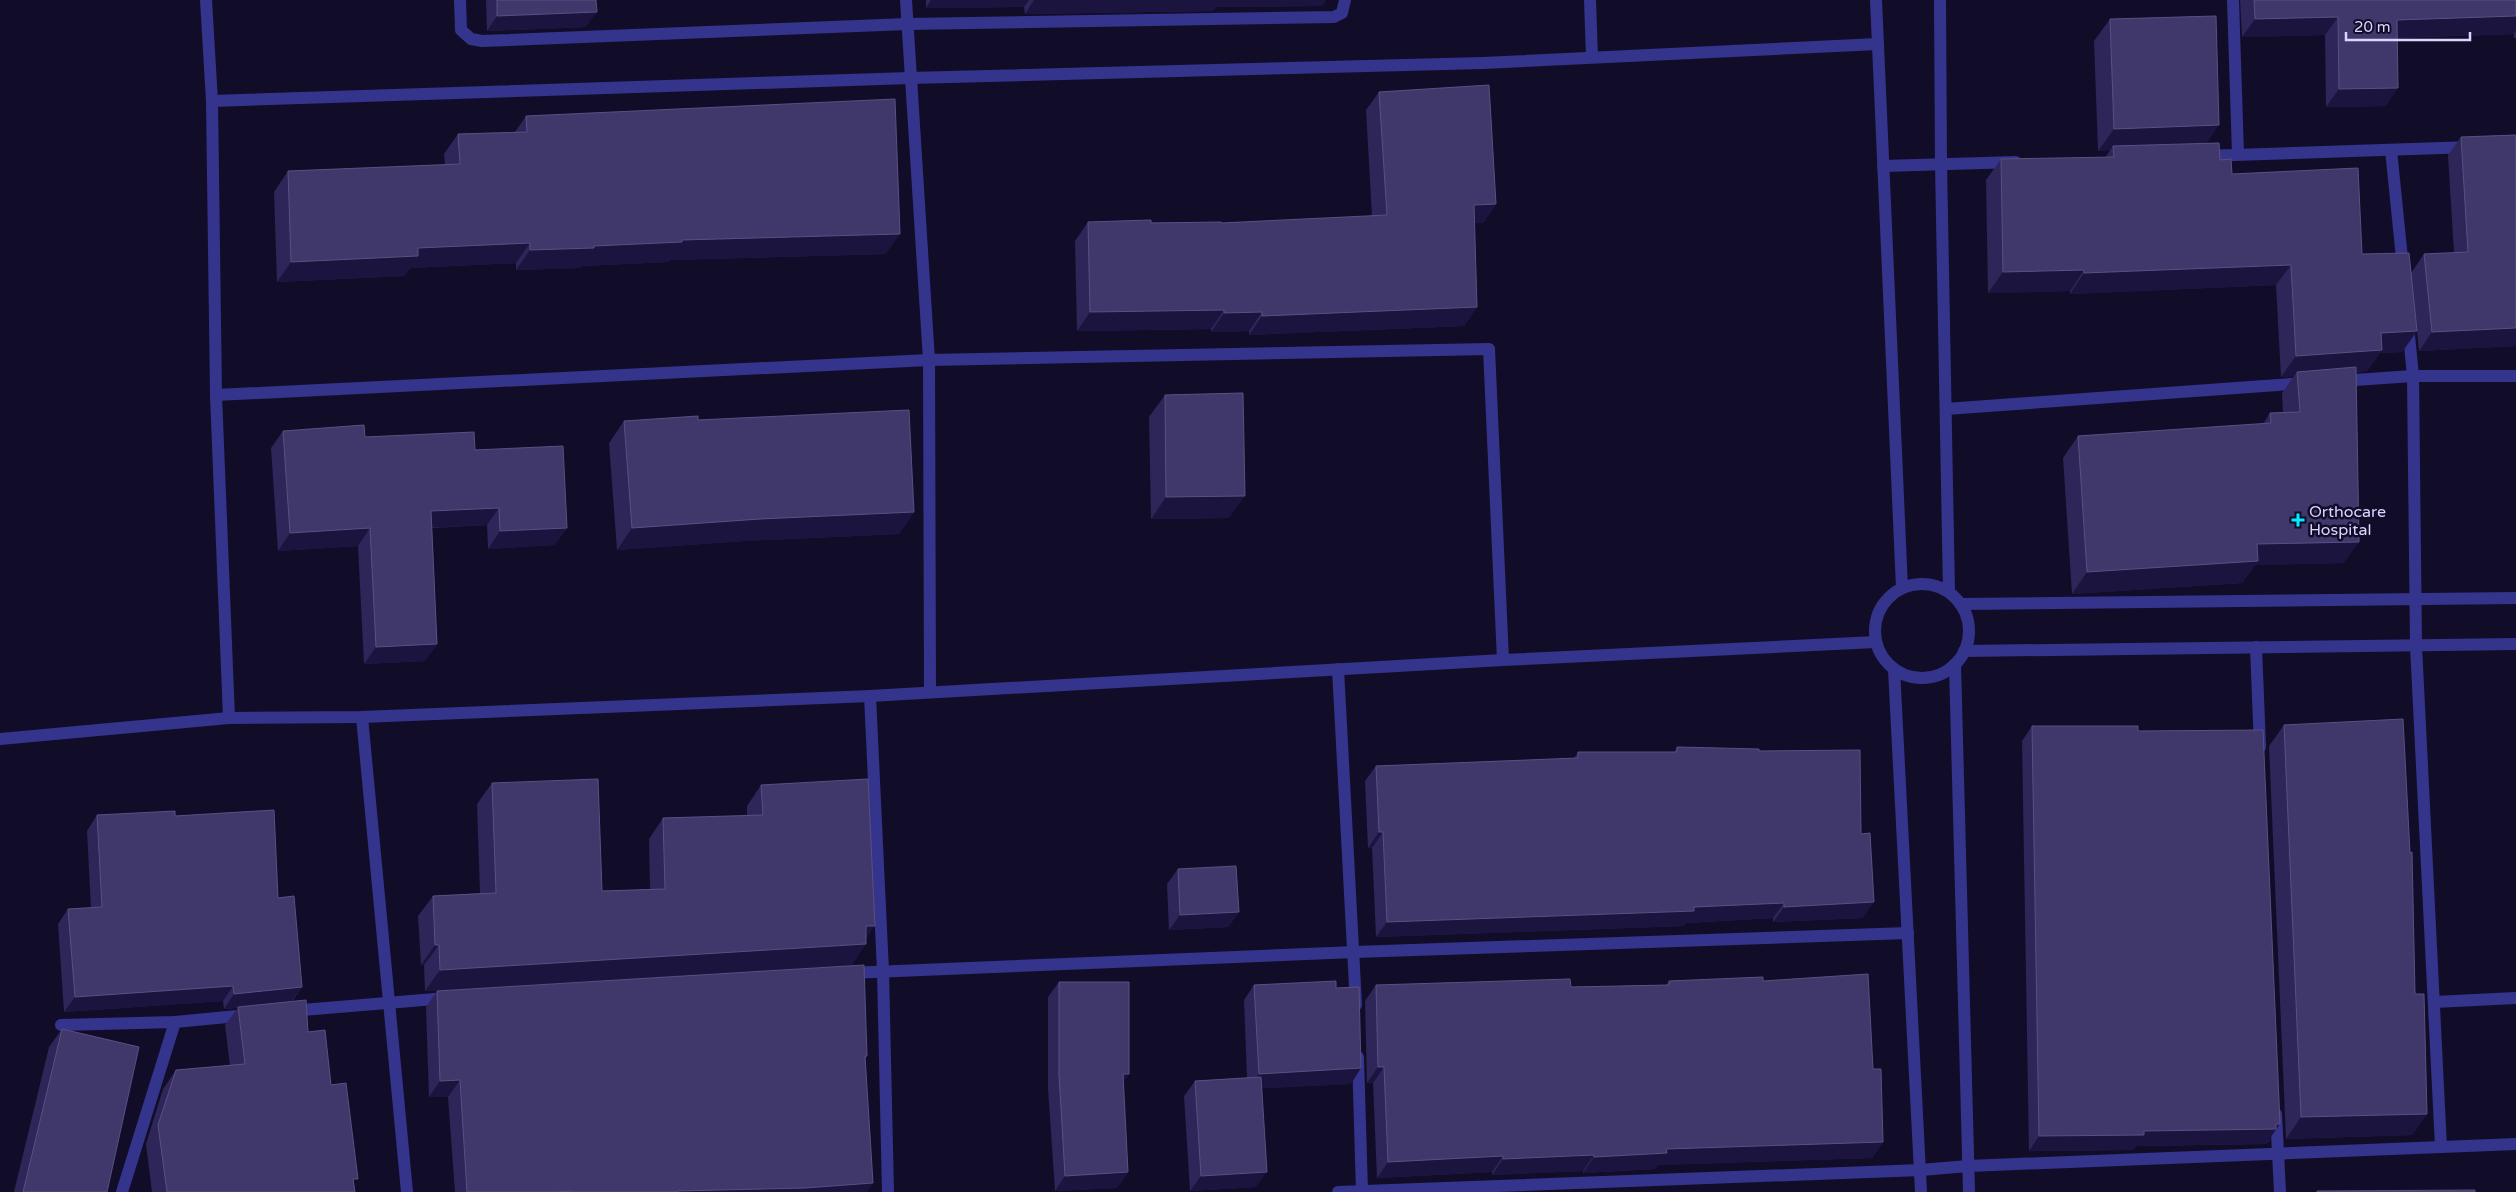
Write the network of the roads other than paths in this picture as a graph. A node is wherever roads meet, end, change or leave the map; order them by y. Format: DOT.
graph roads {
  1 [pos="206,0"];
  2 [pos="460,0"];
  3 [pos="906,0"];
  4 [pos="1345,0"];
  5 [pos="1590,0"];
  6 [pos="1876,0"];
  7 [pos="1940,0"];
  8 [pos="2233,0"];
  9 [pos="907,24"];
  10 [pos="1878,44"];
  11 [pos="1592,57"];
  12 [pos="910,78"];
  13 [pos="212,101"];
  14 [pos="2487,146"];
  15 [pos="2391,150"];
  16 [pos="2238,154"];
  17 [pos="2188,156"];
  18 [pos="2030,161"];
  19 [pos="1941,164"];
  20 [pos="1884,166"];
  21 [pos="2404,278"];
  22 [pos="2406,307"];
  23 [pos="929,360"];
  24 [pos="2413,376"];
  25 [pos="2516,376"];
  26 [pos="216,395"];
  27 [pos="1946,409"];
  28 [pos="1902,588"];
  29 [pos="1949,592"];
  30 [pos="2516,598"];
  31 [pos="2415,600"];
  32 [pos="1960,604"];
  33 [pos="1876,642"];
  34 [pos="2516,644"];
  35 [pos="2416,646"];
  36 [pos="2256,647"];
  37 [pos="1964,651"];
  38 [pos="1503,660"];
  39 [pos="1955,664"];
  40 [pos="1338,669"];
  41 [pos="1894,669"];
  42 [pos="930,692"];
  43 [pos="870,696"];
  44 [pos="362,717"];
  45 [pos="229,718"];
  46 [pos="3,741"];
  47 [pos="2260,757"];
  48 [pos="1908,933"];
  49 [pos="1355,952"];
  50 [pos="883,971"];
  51 [pos="834,974"];
  52 [pos="457,997"];
  53 [pos="2516,998"];
  54 [pos="388,1001"];
  55 [pos="2434,1002"];
  56 [pos="281,1012"];
  57 [pos="262,1014"];
  58 [pos="175,1022"];
  59 [pos="1357,1022"];
  60 [pos="61,1025"];
  61 [pos="1358,1042"];
  62 [pos="2275,1104"];
  63 [pos="2516,1144"];
  64 [pos="2441,1147"];
  65 [pos="2278,1154"];
  66 [pos="1968,1166"];
  67 [pos="1921,1170"];
  68 [pos="1637,1186"];
  69 [pos="122,1192"];
  70 [pos="407,1192"];
  71 [pos="888,1192"];
  72 [pos="1338,1192"];
  73 [pos="1362,1192"];
  74 [pos="1922,1192"];
  75 [pos="1969,1192"];
  76 [pos="2280,1192"];
  1 -- 13 [label="street"];
  2 -- 9 [label="street"];
  3 -- 9 [label="street"];
  4 -- 9 [label="street"];
  5 -- 11 [label="street"];
  6 -- 10 [label="street"];
  7 -- 19 [label="street"];
  8 -- 16 [label="street"];
  9 -- 12 [label="street"];
  10 -- 11 [label="street"];
  10 -- 20 [label="street"];
  11 -- 12 [label="street"];
  12 -- 13 [label="street"];
  12 -- 23 [label="street"];
  13 -- 26 [label="street"];
  14 -- 15 [label="street"];
  15 -- 16 [label="street"];
  15 -- 21 [label="street"];
  16 -- 17 [label="street"];
  18 -- 19 [label="street"];
  19 -- 20 [label="street"];
  19 -- 27 [label="street"];
  20 -- 28 [label="street"];
  22 -- 24 [label="street"];
  23 -- 26 [label="street"];
  23 -- 38 [label="street"];
  23 -- 42 [label="street"];
  24 -- 25 [label="street"];
  24 -- 27 [label="street"];
  24 -- 31 [label="street"];
  26 -- 45 [label="street"];
  27 -- 29 [label="street"];
  28 -- 29 [label="street"];
  28 -- 33 [label="street"];
  29 -- 32 [label="street"];
  30 -- 31 [label="street"];
  31 -- 32 [label="street"];
  31 -- 35 [label="street"];
  32 -- 37 [label="street"];
  33 -- 38 [label="street"];
  33 -- 41 [label="street"];
  34 -- 35 [label="street"];
  35 -- 36 [label="street"];
  35 -- 55 [label="street"];
  36 -- 37 [label="street"];
  36 -- 47 [label="street"];
  37 -- 39 [label="street"];
  38 -- 40 [label="street"];
  39 -- 41 [label="street"];
  39 -- 66 [label="street"];
  40 -- 42 [label="street"];
  40 -- 49 [label="street"];
  41 -- 48 [label="street"];
  42 -- 43 [label="street"];
  43 -- 44 [label="street"];
  43 -- 50 [label="street"];
  44 -- 45 [label="street"];
  44 -- 54 [label="street"];
  45 -- 46 [label="street"];
  48 -- 49 [label="street"];
  48 -- 67 [label="street"];
  49 -- 50 [label="street"];
  49 -- 59 [label="street"];
  50 -- 51 [label="street"];
  50 -- 71 [label="street"];
  52 -- 54 [label="street"];
  53 -- 55 [label="street"];
  54 -- 56 [label="street"];
  54 -- 70 [label="street"];
  55 -- 64 [label="street"];
  57 -- 58 [label="street"];
  58 -- 60 [label="street"];
  58 -- 69 [label="street"];
  61 -- 73 [label="street"];
  62 -- 65 [label="street"];
  63 -- 64 [label="street"];
  64 -- 65 [label="street"];
  65 -- 66 [label="street"];
  65 -- 76 [label="street"];
  66 -- 67 [label="street"];
  66 -- 75 [label="street"];
  67 -- 68 [label="street"];
  67 -- 74 [label="street"];
  68 -- 73 [label="street"];
  72 -- 73 [label="street"];
}
